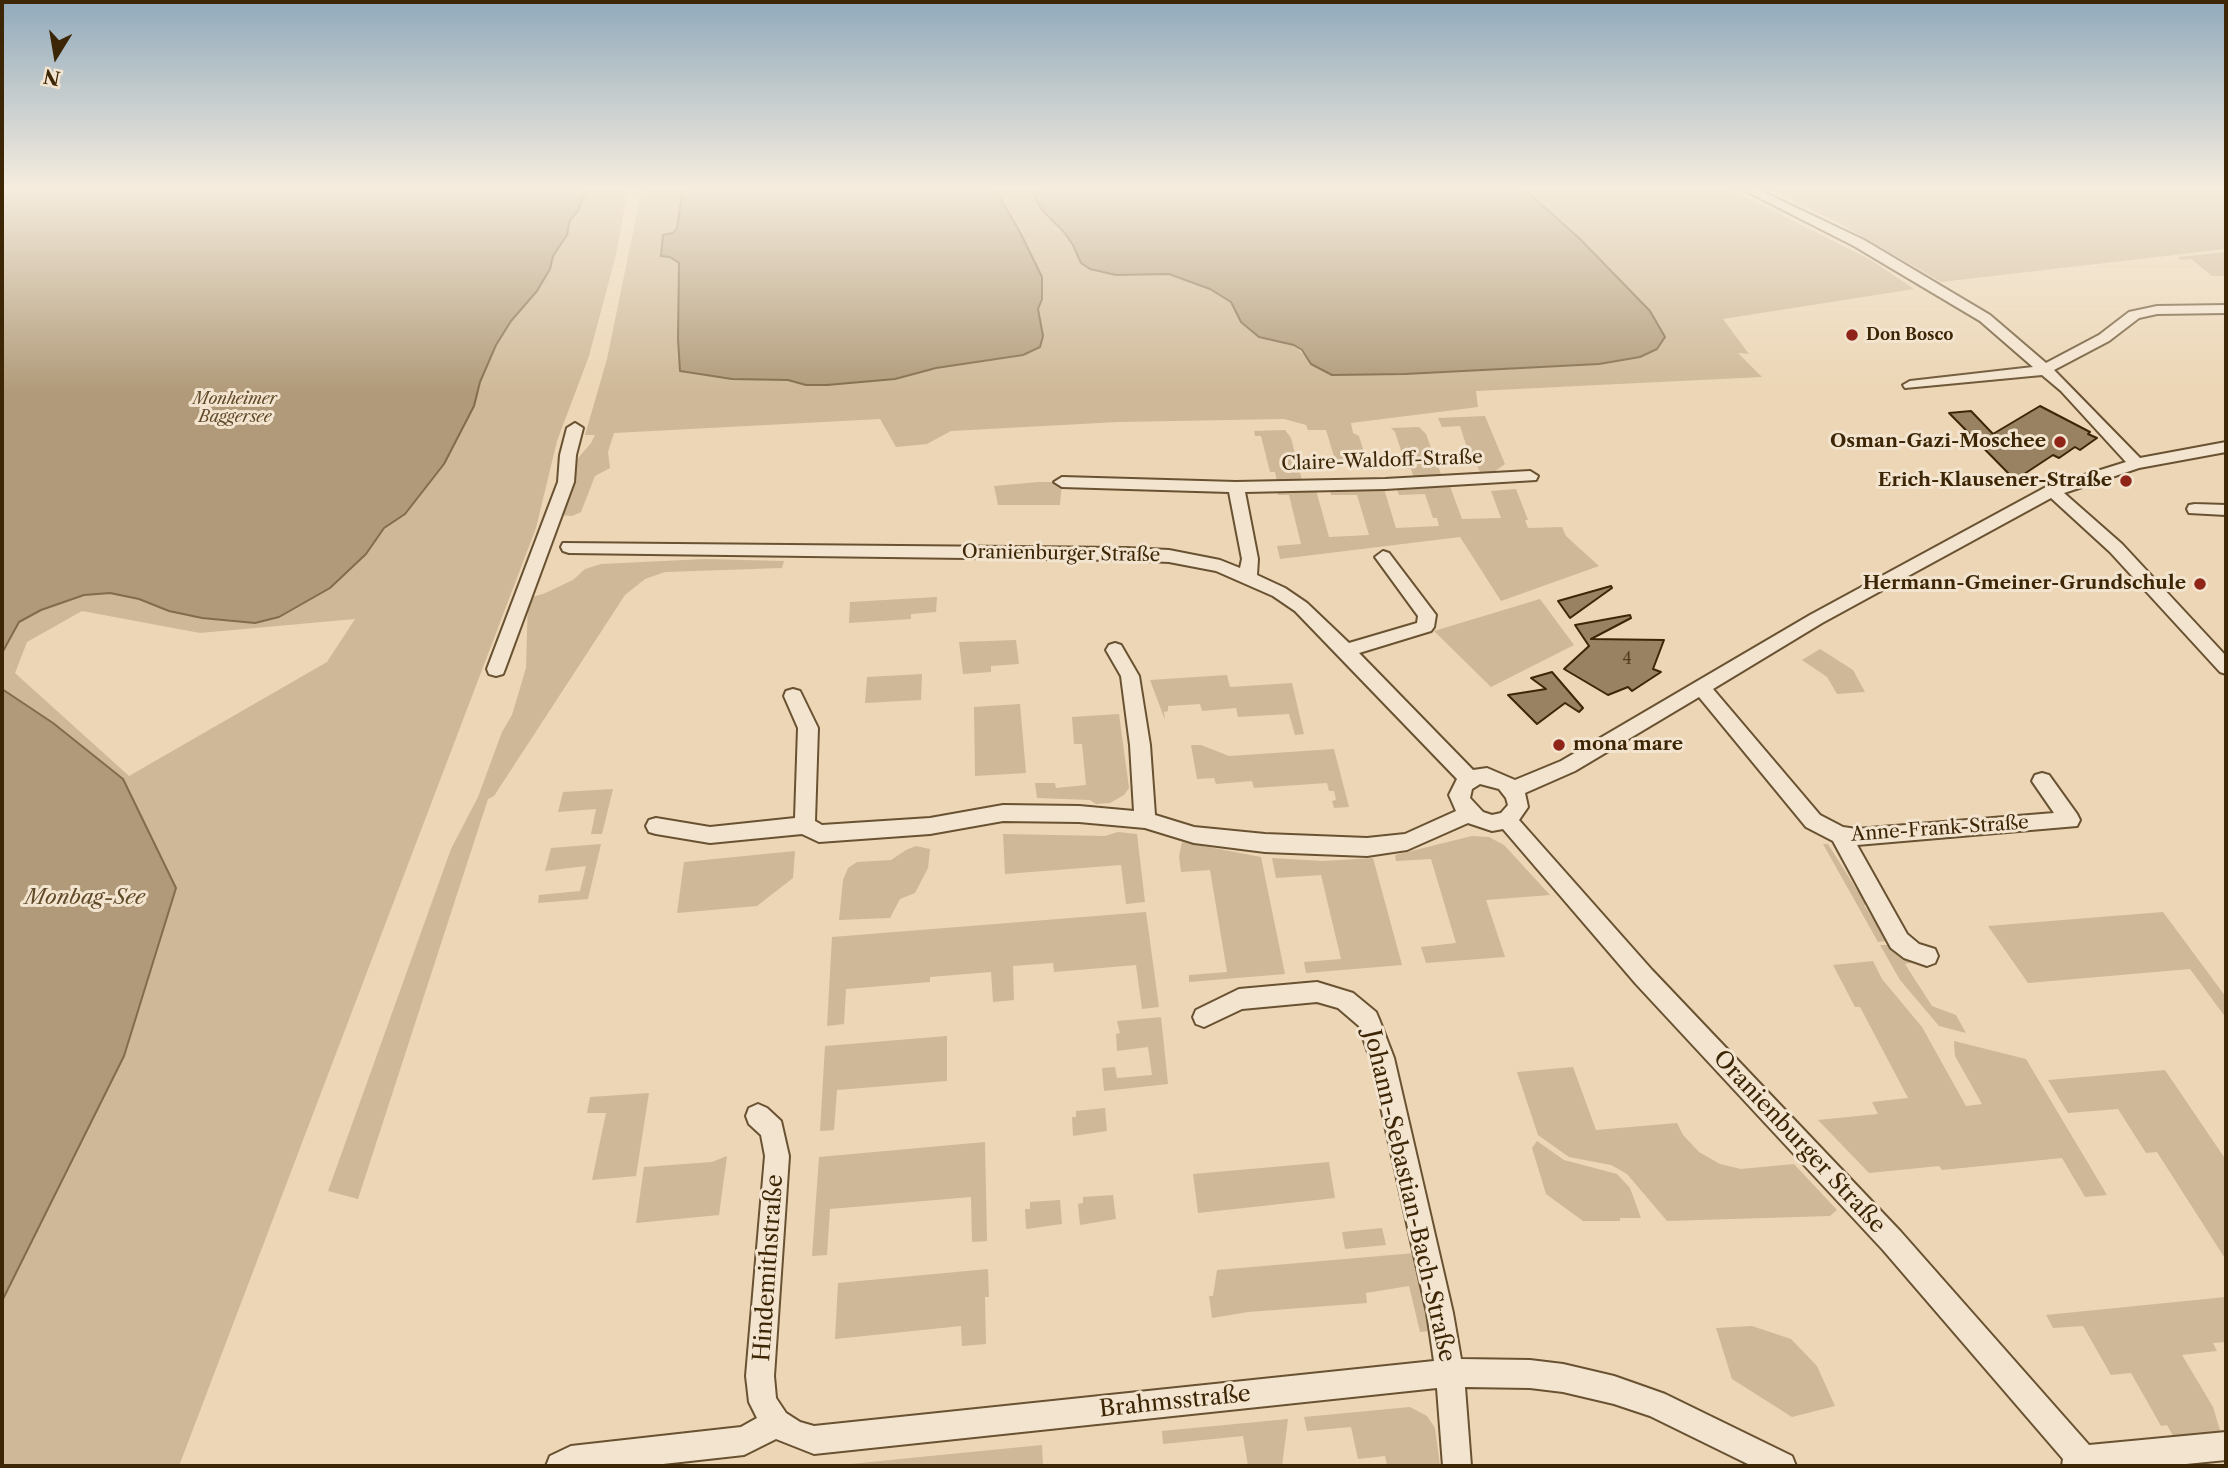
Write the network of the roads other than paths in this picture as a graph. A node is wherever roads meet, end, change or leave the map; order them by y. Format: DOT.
graph roads {
  1 [pos="1882,257"];
  2 [pos="2226,309"];
  3 [pos="2044,370"];
  4 [pos="1910,385"];
  5 [pos="575,428"];
  6 [pos="2226,447"];
  7 [pos="2136,464"];
  8 [pos="1530,476"];
  9 [pos="1062,482"];
  10 [pos="1236,487"];
  11 [pos="2052,491"];
  12 [pos="2195,509"];
  13 [pos="2226,510"];
  14 [pos="569,547"];
  15 [pos="1383,557"];
  16 [pos="1248,576"];
  17 [pos="1115,650"];
  18 [pos="1345,651"];
  19 [pos="2226,667"];
  20 [pos="496,669"];
  21 [pos="1702,688"];
  22 [pos="793,696"];
  23 [pos="1469,779"];
  24 [pos="2042,781"];
  25 [pos="1513,790"];
  26 [pos="1469,814"];
  27 [pos="1145,820"];
  28 [pos="1507,820"];
  29 [pos="805,825"];
  30 [pos="656,826"];
  31 [pos="1840,835"];
  32 [pos="1927,956"];
  33 [pos="1205,1017"];
  34 [pos="758,1116"];
  35 [pos="1450,1373"];
  36 [pos="775,1423"];
  37 [pos="2226,1446"];
  38 [pos="2081,1464"];
  39 [pos="560,1466"];
  40 [pos="1457,1466"];
  41 [pos="1782,1466"];
  1 -- 3 [label="street"];
  2 -- 3 [label="street"];
  3 -- 4 [label="street"];
  3 -- 7 [label="street"];
  5 -- 20 [label="street"];
  6 -- 7 [label="street"];
  7 -- 11 [label="street"];
  8 -- 10 [label="street, Claire-Waldoff-Straße"];
  9 -- 10 [label="street, Claire-Waldoff-Straße"];
  10 -- 16 [label="street"];
  11 -- 19 [label="street"];
  11 -- 21 [label="street"];
  12 -- 13 [label="street"];
  14 -- 16 [label="street, Oranienburger Straße"];
  15 -- 18 [label="street"];
  16 -- 18 [label="street, Oranienburger Straße"];
  17 -- 27 [label="street"];
  18 -- 23 [label="street, Oranienburger Straße"];
  21 -- 25 [label="street"];
  21 -- 31 [label="street, Anne-Frank-Straße"];
  22 -- 29 [label="street"];
  23 -- 25 [label="street"];
  23 -- 26 [label="street"];
  24 -- 31 [label="street, Anne-Frank-Straße"];
  25 -- 28 [label="street"];
  26 -- 27 [label="street"];
  26 -- 28 [label="street"];
  27 -- 29 [label="street"];
  28 -- 38 [label="street, Oranienburger Straße"];
  29 -- 30 [label="street"];
  31 -- 32 [label="street"];
  33 -- 35 [label="street, Johann-Sebastian-Bach-Straße"];
  34 -- 36 [label="street, Hindemithstraße"];
  35 -- 36 [label="street, Brahmsstraße"];
  35 -- 40 [label="street, Johann-Sebastian-Bach-Straße"];
  35 -- 41 [label="street, Brahmsstraße"];
  36 -- 39 [label="street"];
  37 -- 38 [label="street"];
}
